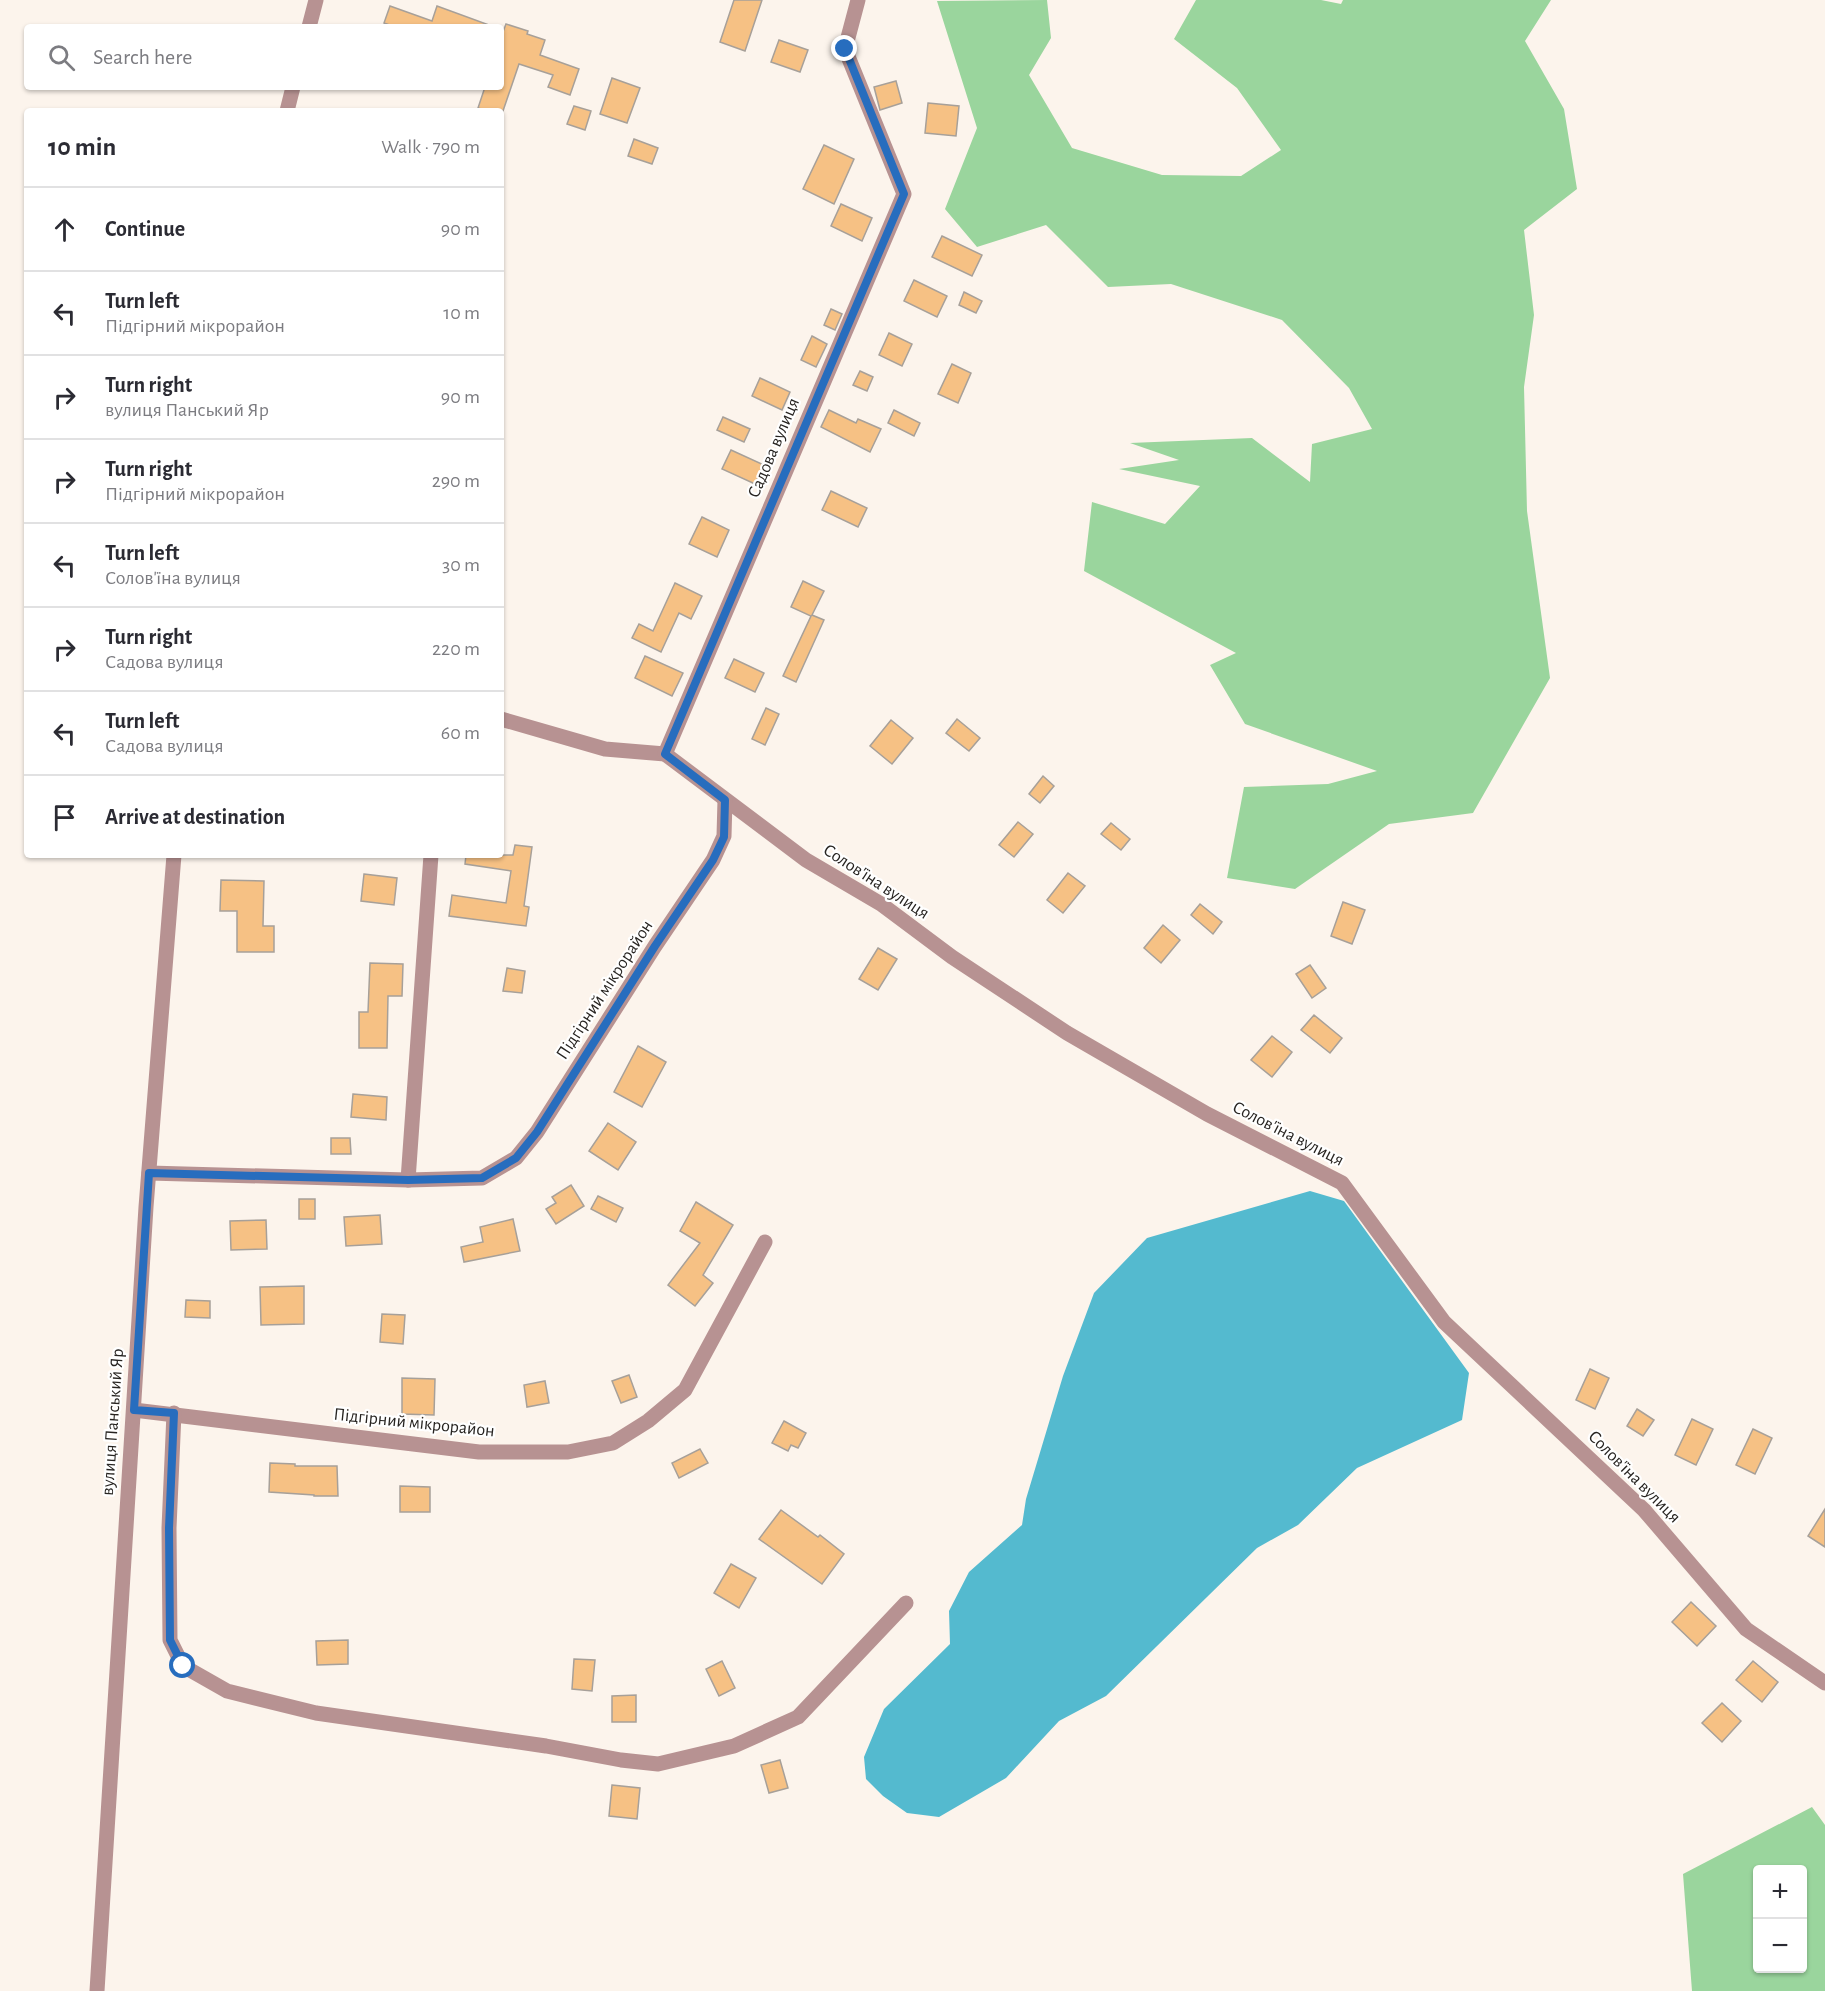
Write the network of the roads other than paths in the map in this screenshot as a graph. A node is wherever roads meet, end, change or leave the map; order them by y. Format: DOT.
graph roads {
  1 [pos="316,0"];
  2 [pos="858,0"];
  3 [pos="310,24"];
  4 [pos="292,90"];
  5 [pos="288,108"];
  6 [pos="504,720"];
  7 [pos="665,754"];
  8 [pos="725,800"];
  9 [pos="174,858"];
  10 [pos="431,858"];
  11 [pos="149,1173"];
  12 [pos="408,1180"];
  13 [pos="765,1242"];
  14 [pos="134,1410"];
  15 [pos="174,1413"];
  16 [pos="906,1604"];
  17 [pos="1825,1683"];
  18 [pos="97,1991"];
  1 -- 3 [label="street"];
  2 -- 7 [label="street, Садова вулиця"];
  4 -- 5 [label="street"];
  6 -- 7 [label="street"];
  7 -- 8 [label="street, Солов'їна вулиця"];
  8 -- 12 [label="street, Підгірний мікрорайон"];
  8 -- 17 [label="street, Солов'їна вулиця"];
  9 -- 11 [label="street, вулиця Панський Яр"];
  10 -- 12 [label="street"];
  11 -- 12 [label="street, Підгірний мікрорайон"];
  11 -- 14 [label="street, вулиця Панський Яр"];
  13 -- 15 [label="street, Підгірний мікрорайон"];
  14 -- 15 [label="street, Підгірний мікрорайон"];
  14 -- 18 [label="street, вулиця Панський Яр"];
  15 -- 16 [label="street"];
}
